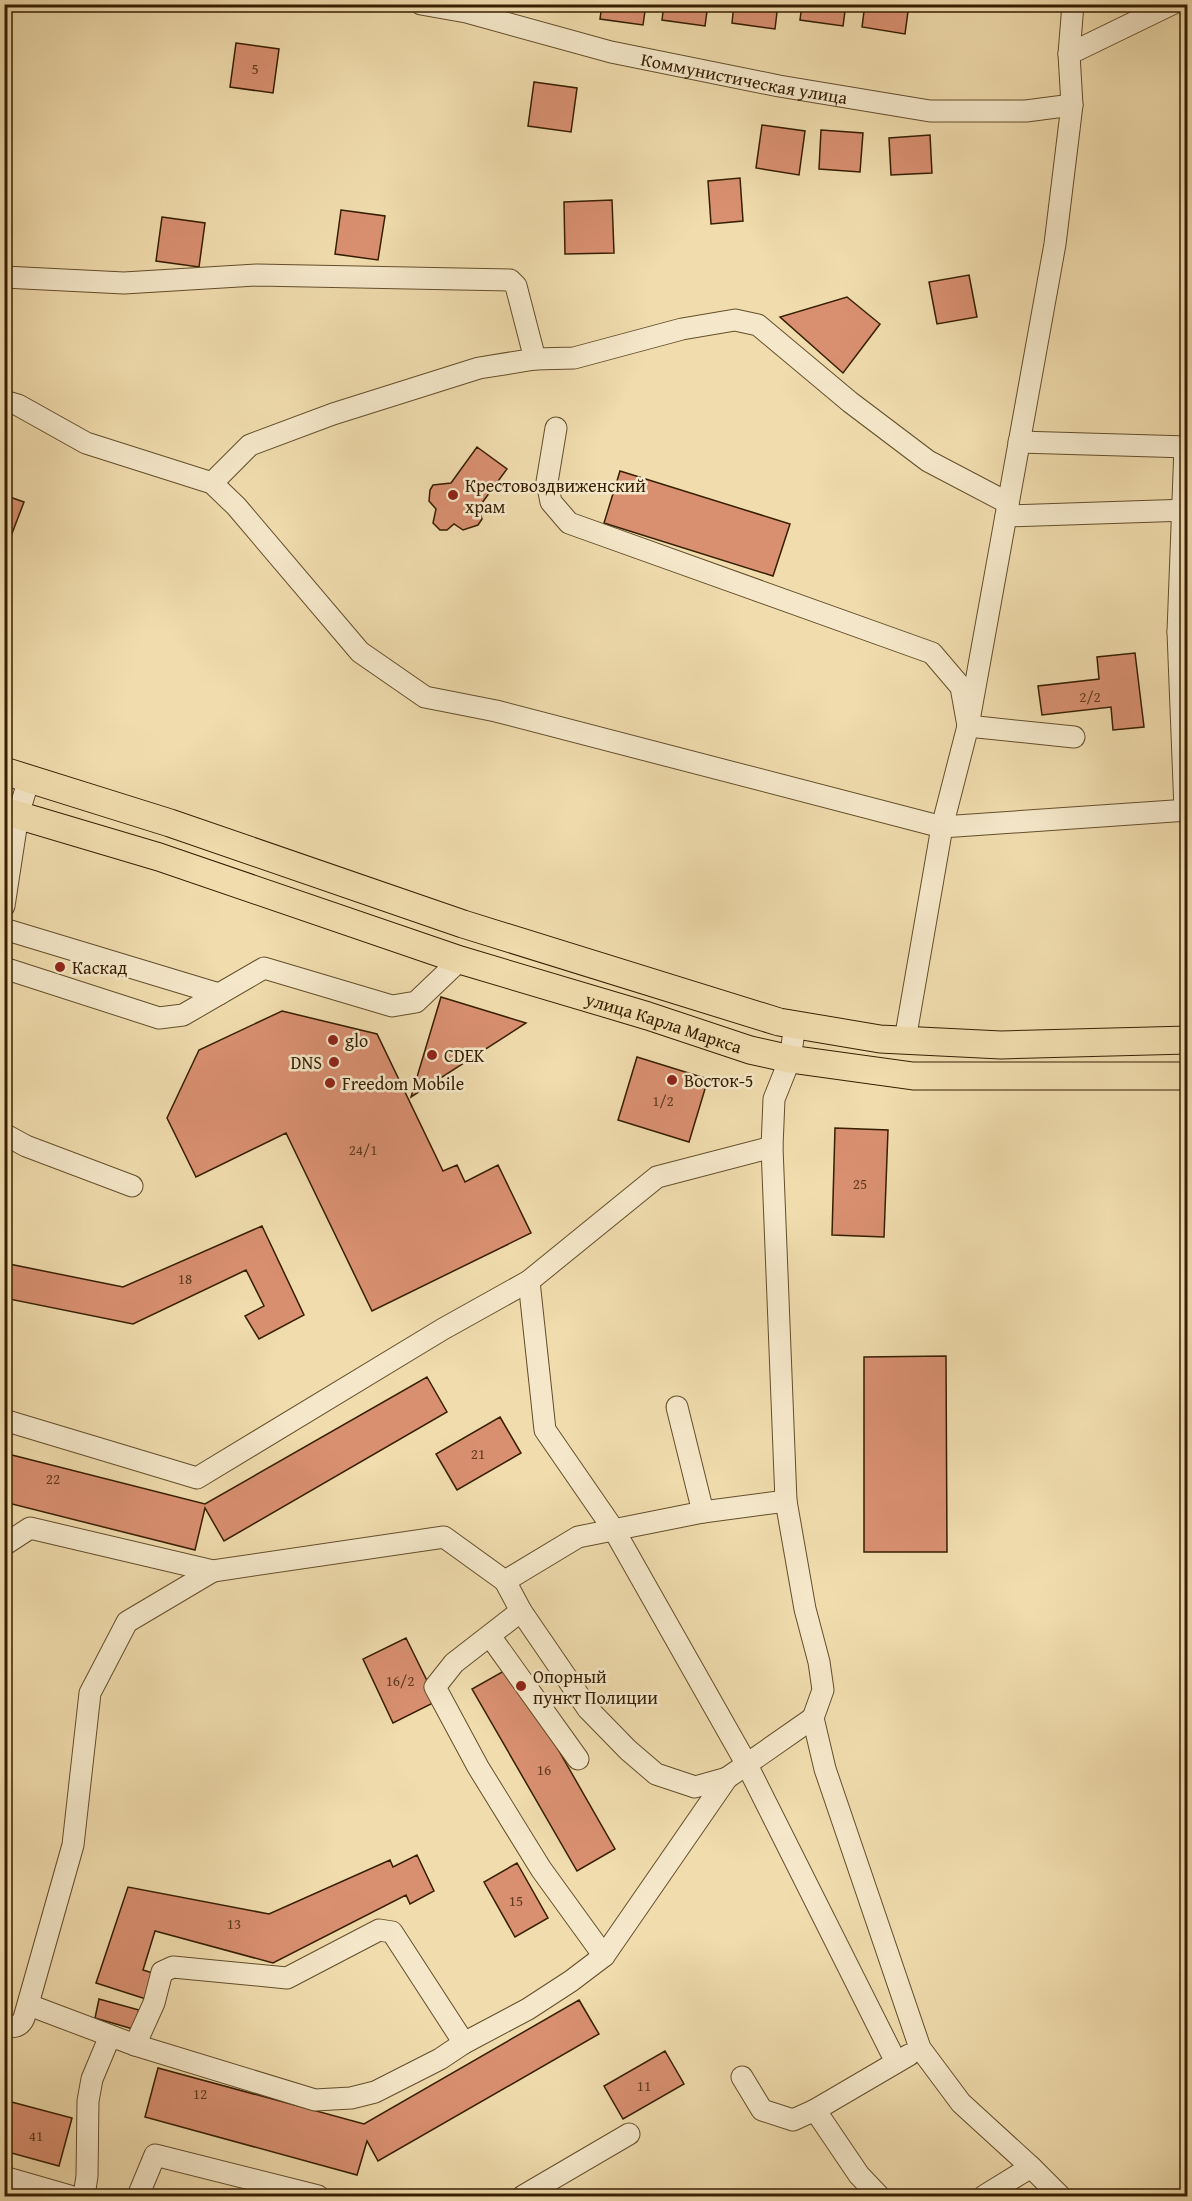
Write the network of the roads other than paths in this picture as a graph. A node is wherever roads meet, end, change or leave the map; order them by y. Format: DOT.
graph roads {
  1 [pos="421,4"];
  2 [pos="1073,4"];
  3 [pos="1172,4"];
  4 [pos="1069,54"];
  5 [pos="1072,105"];
  6 [pos="4,277"];
  7 [pos="535,359"];
  8 [pos="4,401"];
  9 [pos="556,428"];
  10 [pos="1019,442"];
  11 [pos="1186,447"];
  12 [pos="212,483"];
  13 [pos="1007,510"];
  14 [pos="1185,510"];
  15 [pos="1183,632"];
  16 [pos="968,726"];
  17 [pos="1074,737"];
  18 [pos="1185,746"];
  19 [pos="16,775"];
  20 [pos="1186,810"];
  21 [pos="9,813"];
  22 [pos="942,827"];
  23 [pos="4,906"];
  24 [pos="4,928"];
  25 [pos="460,960"];
  26 [pos="4,968"];
  27 [pos="219,994"];
  28 [pos="795,1025"];
  29 [pos="905,1040"];
  30 [pos="1188,1041"];
  31 [pos="790,1059"];
  32 [pos="1188,1076"];
  33 [pos="4,1134"];
  34 [pos="772,1147"];
  35 [pos="132,1186"];
  36 [pos="529,1281"];
  37 [pos="677,1407"];
  38 [pos="4,1420"];
  39 [pos="786,1501"];
  40 [pos="703,1512"];
  41 [pos="614,1530"];
  42 [pos="4,1545"];
  43 [pos="213,1570"];
  44 [pos="504,1581"];
  45 [pos="521,1611"];
  46 [pos="490,1636"];
  47 [pos="813,1718"];
  48 [pos="578,1759"];
  49 [pos="746,1763"];
  50 [pos="727,1778"];
  51 [pos="604,1956"];
  52 [pos="29,2005"];
  53 [pos="4,2026"];
  54 [pos="110,2036"];
  55 [pos="464,2043"];
  56 [pos="135,2044"];
  57 [pos="920,2048"];
  58 [pos="896,2062"];
  59 [pos="742,2077"];
  60 [pos="815,2110"];
  61 [pos="629,2134"];
  62 [pos="1031,2167"];
  63 [pos="4,2177"];
  64 [pos="70,2196"];
  65 [pos="84,2196"];
  66 [pos="138,2196"];
  67 [pos="318,2196"];
  68 [pos="523,2196"];
  69 [pos="879,2196"];
  70 [pos="984,2196"];
  71 [pos="1060,2196"];
  1 -- 5 [label="street, Коммунистическая улица"];
  2 -- 4 [label="street"];
  3 -- 4 [label="street"];
  4 -- 5 [label="street"];
  5 -- 10 [label="street"];
  6 -- 7 [label="street"];
  7 -- 12 [label="street"];
  7 -- 13 [label="street"];
  8 -- 12 [label="street"];
  9 -- 16 [label="street"];
  10 -- 11 [label="street"];
  10 -- 13 [label="street"];
  11 -- 14 [label="street"];
  12 -- 22 [label="street"];
  13 -- 14 [label="street"];
  13 -- 16 [label="street"];
  14 -- 15 [label="street"];
  15 -- 18 [label="street"];
  16 -- 17 [label="street"];
  16 -- 22 [label="street"];
  18 -- 20 [label="street"];
  19 -- 21 [label="street"];
  19 -- 28 [label="main road, улица Карла Маркса"];
  20 -- 22 [label="street"];
  21 -- 23 [label="street"];
  21 -- 25 [label="main road, улица Карла Маркса"];
  22 -- 29 [label="street"];
  24 -- 27 [label="street"];
  25 -- 27 [label="street"];
  25 -- 31 [label="main road, улица Карла Маркса"];
  26 -- 27 [label="street"];
  28 -- 29 [label="main road, улица Карла Маркса"];
  28 -- 31 [label="street"];
  29 -- 30 [label="main road, улица Карла Маркса"];
  31 -- 32 [label="main road, улица Карла Маркса"];
  31 -- 34 [label="street"];
  33 -- 35 [label="street"];
  34 -- 36 [label="street"];
  34 -- 39 [label="street"];
  36 -- 38 [label="street"];
  36 -- 41 [label="street"];
  37 -- 40 [label="street"];
  39 -- 40 [label="street"];
  39 -- 47 [label="street"];
  40 -- 41 [label="street"];
  41 -- 44 [label="street"];
  41 -- 49 [label="street"];
  42 -- 43 [label="street"];
  43 -- 44 [label="street"];
  43 -- 52 [label="street"];
  44 -- 45 [label="street"];
  45 -- 46 [label="street"];
  45 -- 50 [label="street"];
  46 -- 48 [label="street"];
  46 -- 51 [label="street"];
  47 -- 49 [label="street"];
  47 -- 57 [label="street"];
  49 -- 50 [label="street"];
  49 -- 58 [label="street"];
  50 -- 51 [label="street"];
  51 -- 55 [label="street"];
  52 -- 53 [label="street"];
  52 -- 54 [label="street"];
  54 -- 56 [label="street"];
  54 -- 65 [label="street"];
  55 -- 56 [label="street"];
  55 -- 56 [label="street"];
  57 -- 58 [label="street"];
  57 -- 62 [label="street"];
  58 -- 60 [label="street"];
  59 -- 60 [label="street"];
  60 -- 69 [label="street"];
  61 -- 68 [label="street"];
  62 -- 70 [label="street"];
  62 -- 71 [label="street"];
  63 -- 64 [label="street"];
  66 -- 67 [label="street"];
}
